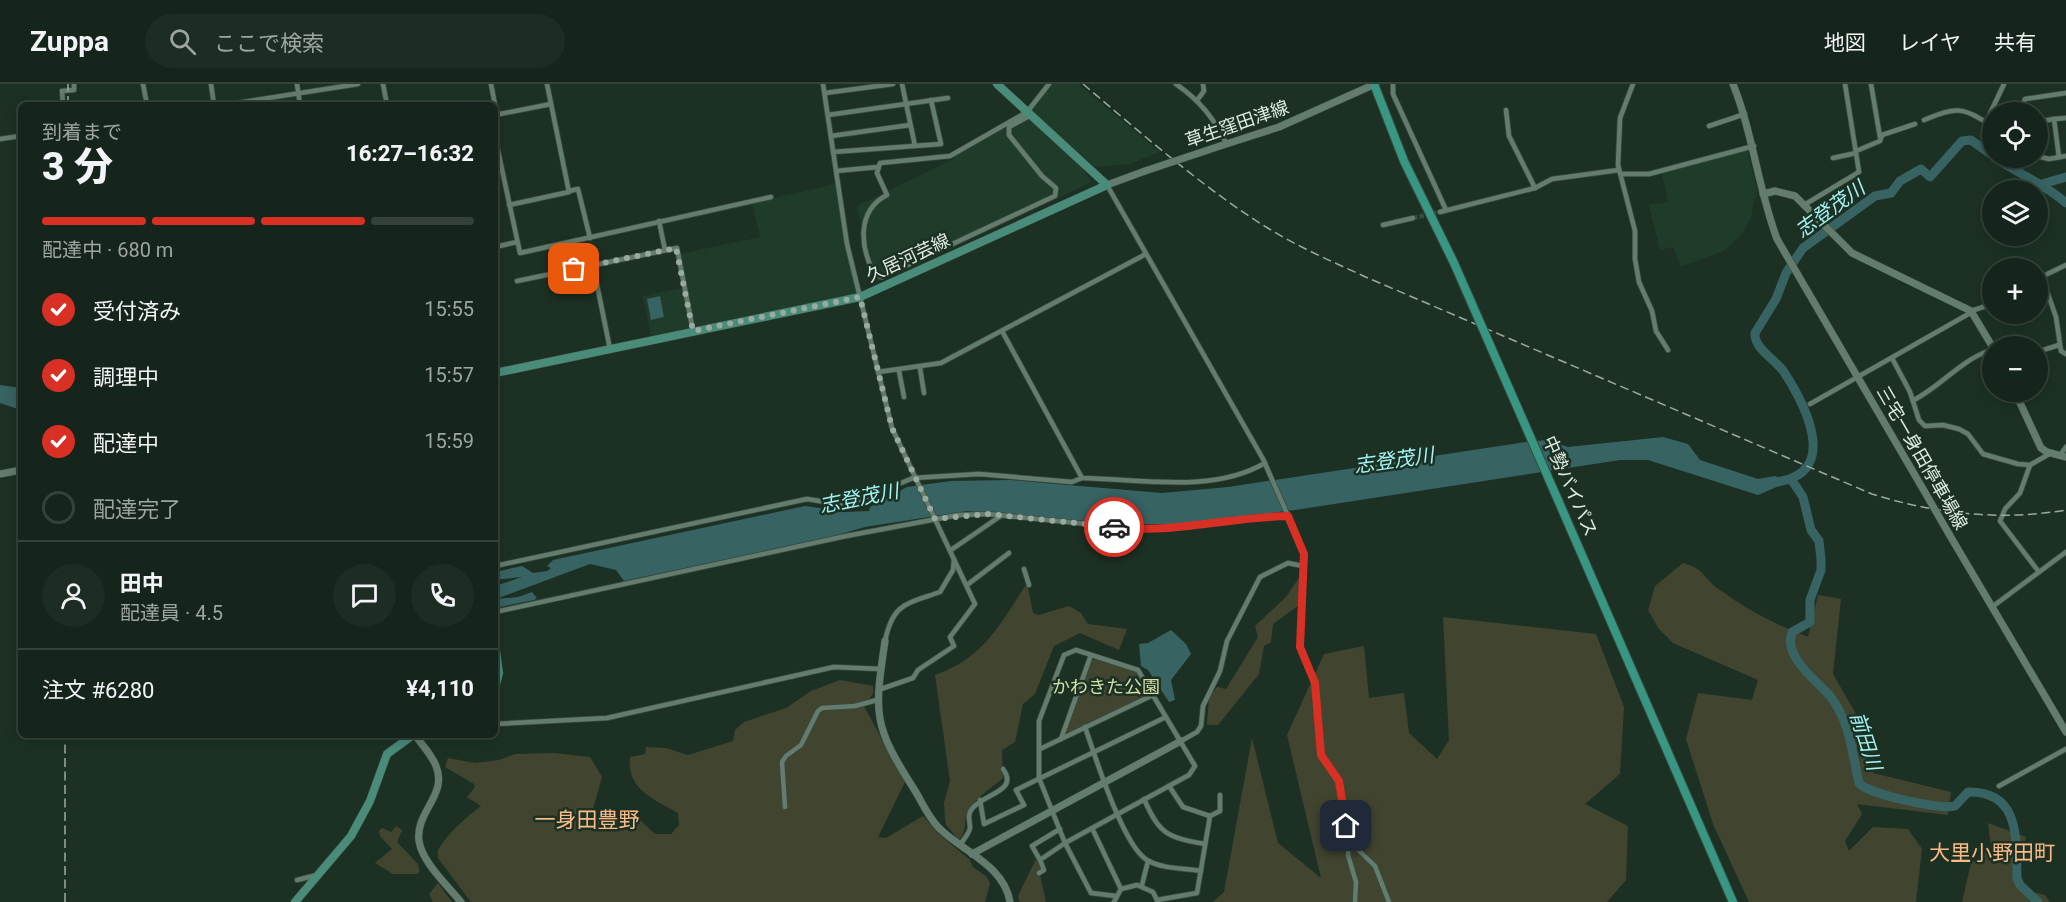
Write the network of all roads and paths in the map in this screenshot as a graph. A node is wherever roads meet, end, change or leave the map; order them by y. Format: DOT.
graph roads {
  1 [pos="74,84"];
  2 [pos="143,84"];
  3 [pos="211,84"];
  4 [pos="297,84"];
  5 [pos="358,84"];
  6 [pos="384,84"];
  7 [pos="491,84"];
  8 [pos="547,84"];
  9 [pos="823,84"];
  10 [pos="888,84"];
  11 [pos="893,84"];
  12 [pos="902,84"];
  13 [pos="997,84"];
  14 [pos="1049,84"];
  15 [pos="1176,84"];
  16 [pos="1203,84"];
  17 [pos="1374,84"];
  18 [pos="1393,84"];
  19 [pos="1633,84"];
  20 [pos="1733,84"];
  21 [pos="1845,84"];
  22 [pos="1871,84"];
  23 [pos="2004,84"];
  24 [pos="298,93"];
  25 [pos="825,93"];
  26 [pos="2066,93"];
  27 [pos="948,98"];
  28 [pos="1198,99"];
  29 [pos="931,100"];
  30 [pos="63,102"];
  31 [pos="146,102"];
  32 [pos="214,102"];
  33 [pos="242,102"];
  34 [pos="300,102"];
  35 [pos="387,102"];
  36 [pos="494,102"];
  37 [pos="1995,102"];
  38 [pos="2024,102"];
  39 [pos="551,104"];
  40 [pos="905,104"];
  41 [pos="1506,110"];
  42 [pos="1029,113"];
  43 [pos="1745,114"];
  44 [pos="498,115"];
  45 [pos="828,115"];
  46 [pos="2066,118"];
  47 [pos="1982,119"];
  48 [pos="1924,120"];
  49 [pos="2054,120"];
  50 [pos="2048,121"];
  51 [pos="1915,124"];
  52 [pos="910,125"];
  53 [pos="1709,126"];
  54 [pos="18,136"];
  55 [pos="831,136"];
  56 [pos="1880,137"];
  57 [pos="0,139"];
  58 [pos="1223,145"];
  59 [pos="915,146"];
  60 [pos="1754,146"];
  61 [pos="498,152"];
  62 [pos="833,152"];
  63 [pos="1856,152"];
  64 [pos="2066,156"];
  65 [pos="2059,157"];
  66 [pos="1833,158"];
  67 [pos="2048,159"];
  68 [pos="878,167"];
  69 [pos="836,171"];
  70 [pos="1620,172"];
  71 [pos="1107,185"];
  72 [pos="1535,188"];
  73 [pos="568,191"];
  74 [pos="1763,194"];
  75 [pos="771,197"];
  76 [pos="509,205"];
  77 [pos="1804,205"];
  78 [pos="1413,218"];
  79 [pos="659,221"];
  80 [pos="1383,225"];
  81 [pos="590,238"];
  82 [pos="517,242"];
  83 [pos="498,247"];
  84 [pos="665,250"];
  85 [pos="1146,254"];
  86 [pos="593,265"];
  87 [pos="2065,266"];
  88 [pos="2048,274"];
  89 [pos="517,281"];
  90 [pos="860,297"];
  91 [pos="2048,299"];
  92 [pos="1982,307"];
  93 [pos="1971,311"];
  94 [pos="1002,330"];
  95 [pos="693,331"];
  96 [pos="1984,336"];
  97 [pos="2059,345"];
  98 [pos="2048,348"];
  99 [pos="609,349"];
  100 [pos="1668,350"];
  101 [pos="1982,353"];
  102 [pos="2066,354"];
  103 [pos="1892,358"];
  104 [pos="920,368"];
  105 [pos="899,371"];
  106 [pos="498,372"];
  107 [pos="878,372"];
  108 [pos="1858,378"];
  109 [pos="924,393"];
  110 [pos="904,397"];
  111 [pos="1914,400"];
  112 [pos="2020,402"];
  113 [pos="1810,404"];
  114 [pos="2066,447"];
  115 [pos="2051,453"];
  116 [pos="2063,456"];
  117 [pos="1265,463"];
  118 [pos="2030,465"];
  119 [pos="18,471"];
  120 [pos="0,474"];
  121 [pos="1082,478"];
  122 [pos="914,479"];
  123 [pos="1002,514"];
  124 [pos="1288,515"];
  125 [pos="935,519"];
  126 [pos="951,550"];
  127 [pos="2066,552"];
  128 [pos="1009,553"];
  129 [pos="954,556"];
  130 [pos="498,565"];
  131 [pos="1303,566"];
  132 [pos="1024,569"];
  133 [pos="2039,572"];
  134 [pos="967,585"];
  135 [pos="1029,585"];
  136 [pos="1992,607"];
  137 [pos="498,611"];
  138 [pos="885,641"];
  139 [pos="1091,655"];
  140 [pos="498,661"];
  141 [pos="881,669"];
  142 [pos="498,679"];
  143 [pos="877,690"];
  144 [pos="1153,694"];
  145 [pos="877,700"];
  146 [pos="1166,717"];
  147 [pos="498,724"];
  148 [pos="1085,727"];
  149 [pos="2066,732"];
  150 [pos="409,738"];
  151 [pos="416,738"];
  152 [pos="1060,739"];
  153 [pos="1180,741"];
  154 [pos="1040,749"];
  155 [pos="2066,749"];
  156 [pos="1094,752"];
  157 [pos="1004,769"];
  158 [pos="1039,778"];
  159 [pos="1105,783"];
  160 [pos="1168,786"];
  161 [pos="1999,786"];
  162 [pos="1220,795"];
  163 [pos="1144,799"];
  164 [pos="980,800"];
  165 [pos="785,807"];
  166 [pos="1052,811"];
  167 [pos="1118,813"];
  168 [pos="1210,816"];
  169 [pos="1092,828"];
  170 [pos="1059,829"];
  171 [pos="1350,841"];
  172 [pos="1065,843"];
  173 [pos="1205,844"];
  174 [pos="960,845"];
  175 [pos="972,854"];
  176 [pos="1040,860"];
  177 [pos="1148,861"];
  178 [pos="1201,871"];
  179 [pos="1039,873"];
  180 [pos="320,875"];
  181 [pos="297,879"];
  182 [pos="1142,885"];
  183 [pos="1122,889"];
  184 [pos="1115,899"];
  185 [pos="1158,901"];
  186 [pos="295,902"];
  187 [pos="461,902"];
  188 [pos="1010,902"];
  189 [pos="1356,902"];
  190 [pos="1389,902"];
  191 [pos="1733,902"];
  1 -- 30 [label="street"];
  2 -- 31 [label="street"];
  3 -- 32 [label="street"];
  4 -- 24 [label="street"];
  5 -- 24 [label="street"];
  6 -- 35 [label="street"];
  7 -- 36 [label="street"];
  8 -- 39 [label="street"];
  9 -- 25 [label="street"];
  10 -- 11 [label="street"];
  10 -- 25 [label="street"];
  12 -- 40 [label="street"];
  13 -- 42 [label="main road"];
  14 -- 42 [label="street"];
  15 -- 28 [label="street"];
  16 -- 28 [label="street"];
  17 -- 58 [label="main road, 草生窪田津線"];
  17 -- 191 [label="highway, 中勢バイパス, bridge"];
  18 -- 72 [label="street"];
  19 -- 70 [label="street"];
  20 -- 43 [label="main road, 三宅一身田停車場線"];
  21 -- 63 [label="street"];
  22 -- 56 [label="street"];
  23 -- 37 [label="street"];
  24 -- 33 [label="street"];
  24 -- 34 [label="street"];
  25 -- 45 [label="street"];
  26 -- 38 [label="street"];
  27 -- 29 [label="street"];
  28 -- 58 [label="street"];
  29 -- 40 [label="street"];
  29 -- 59 [label="street"];
  39 -- 44 [label="street"];
  39 -- 73 [label="street"];
  40 -- 45 [label="street"];
  40 -- 52 [label="street"];
  41 -- 72 [label="street"];
  42 -- 68 [label="street"];
  42 -- 68 [label="street"];
  42 -- 71 [label="main road"];
  43 -- 53 [label="street"];
  43 -- 60 [label="main road, 三宅一身田停車場線"];
  45 -- 55 [label="street"];
  46 -- 49 [label="street"];
  47 -- 48 [label="street"];
  49 -- 50 [label="street"];
  49 -- 65 [label="street"];
  51 -- 56 [label="street"];
  52 -- 55 [label="street"];
  52 -- 59 [label="street"];
  54 -- 57 [label="street"];
  55 -- 62 [label="street"];
  56 -- 63 [label="street"];
  58 -- 71 [label="main road, 草生窪田津線, bridge"];
  59 -- 62 [label="street"];
  60 -- 70 [label="street"];
  60 -- 74 [label="main road, 三宅一身田停車場線"];
  61 -- 76 [label="street"];
  62 -- 69 [label="street"];
  63 -- 66 [label="street"];
  63 -- 77 [label="street"];
  64 -- 65 [label="street"];
  65 -- 67 [label="street"];
  68 -- 69 [label="street"];
  69 -- 90 [label="street"];
  70 -- 72 [label="street"];
  70 -- 100 [label="street"];
  71 -- 85 [label="street"];
  71 -- 90 [label="main road, 久居河芸線"];
  73 -- 76 [label="street"];
  73 -- 81 [label="street"];
  74 -- 77 [label="main road"];
  74 -- 108 [label="main road, 三宅一身田停車場線"];
  75 -- 79 [label="street"];
  76 -- 82 [label="street"];
  77 -- 93 [label="main road"];
  78 -- 80 [label="street"];
  79 -- 81 [label="street"];
  79 -- 84 [label="street"];
  81 -- 82 [label="street"];
  82 -- 83 [label="street"];
  84 -- 86 [label="street"];
  84 -- 95 [label="street"];
  85 -- 94 [label="street"];
  85 -- 117 [label="street"];
  86 -- 89 [label="street"];
  86 -- 99 [label="street"];
  87 -- 88 [label="street"];
  90 -- 95 [label="main road, 久居河芸線"];
  90 -- 107 [label="street"];
  91 -- 97 [label="street"];
  92 -- 93 [label="street"];
  93 -- 96 [label="main road"];
  93 -- 103 [label="street"];
  94 -- 104 [label="street"];
  94 -- 121 [label="street"];
  95 -- 99 [label="main road, 久居河芸線"];
  97 -- 98 [label="street"];
  97 -- 102 [label="street"];
  99 -- 106 [label="main road, 久居河芸線"];
  101 -- 111 [label="street"];
  103 -- 108 [label="street"];
  103 -- 111 [label="street"];
  104 -- 105 [label="street"];
  104 -- 109 [label="street"];
  105 -- 107 [label="street"];
  105 -- 110 [label="street"];
  107 -- 122 [label="street"];
  108 -- 113 [label="street"];
  108 -- 136 [label="main road, 三宅一身田停車場線, bridge"];
  111 -- 118 [label="street"];
  112 -- 115 [label="main road"];
  114 -- 116 [label="street"];
  115 -- 116 [label="main road"];
  115 -- 118 [label="street"];
  117 -- 121 [label="street"];
  117 -- 124 [label="street"];
  118 -- 133 [label="street"];
  119 -- 120 [label="main road"];
  121 -- 122 [label="street"];
  122 -- 125 [label="street"];
  122 -- 130 [label="street"];
  123 -- 124 [label="street"];
  123 -- 125 [label="street"];
  123 -- 126 [label="street"];
  124 -- 131 [label="street"];
  125 -- 126 [label="street"];
  125 -- 137 [label="street"];
  126 -- 129 [label="street"];
  127 -- 133 [label="street"];
  128 -- 134 [label="street"];
  129 -- 134 [label="street"];
  129 -- 138 [label="street"];
  131 -- 153 [label="street"];
  131 -- 171 [label="street"];
  132 -- 135 [label="street"];
  133 -- 136 [label="street"];
  134 -- 143 [label="street"];
  136 -- 149 [label="main road, 三宅一身田停車場線"];
  138 -- 141 [label="main road"];
  139 -- 144 [label="street"];
  139 -- 152 [label="street"];
  139 -- 154 [label="street"];
  140 -- 142 [label="main road"];
  141 -- 143 [label="main road"];
  141 -- 147 [label="street"];
  143 -- 145 [label="main road"];
  144 -- 146 [label="street"];
  144 -- 148 [label="street"];
  145 -- 165 [label="street"];
  145 -- 174 [label="main road"];
  146 -- 153 [label="street"];
  146 -- 156 [label="street"];
  148 -- 152 [label="street"];
  148 -- 156 [label="street"];
  150 -- 180 [label="main road"];
  151 -- 187 [label="main road"];
  152 -- 154 [label="street"];
  153 -- 159 [label="main road"];
  153 -- 160 [label="street"];
  154 -- 158 [label="street"];
  155 -- 161 [label="street"];
  156 -- 158 [label="street"];
  156 -- 159 [label="street"];
  157 -- 164 [label="street"];
  158 -- 164 [label="street"];
  158 -- 166 [label="street"];
  159 -- 166 [label="main road"];
  159 -- 167 [label="street"];
  160 -- 163 [label="street"];
  160 -- 168 [label="street"];
  162 -- 168 [label="street"];
  163 -- 167 [label="street"];
  163 -- 173 [label="street"];
  164 -- 174 [label="street"];
  166 -- 170 [label="street"];
  166 -- 175 [label="main road"];
  167 -- 169 [label="street"];
  167 -- 177 [label="street"];
  168 -- 173 [label="street"];
  169 -- 172 [label="street"];
  169 -- 183 [label="street"];
  170 -- 172 [label="street"];
  170 -- 176 [label="street"];
  171 -- 189 [label="street"];
  171 -- 190 [label="street"];
  172 -- 176 [label="street"];
  172 -- 184 [label="street"];
  173 -- 178 [label="street"];
  174 -- 175 [label="main road"];
  175 -- 188 [label="main road"];
  176 -- 179 [label="street"];
  177 -- 178 [label="street"];
  177 -- 182 [label="street"];
  178 -- 185 [label="street"];
  180 -- 181 [label="street"];
  180 -- 186 [label="main road"];
  182 -- 183 [label="street"];
  182 -- 185 [label="street"];
  183 -- 184 [label="street"];
}
